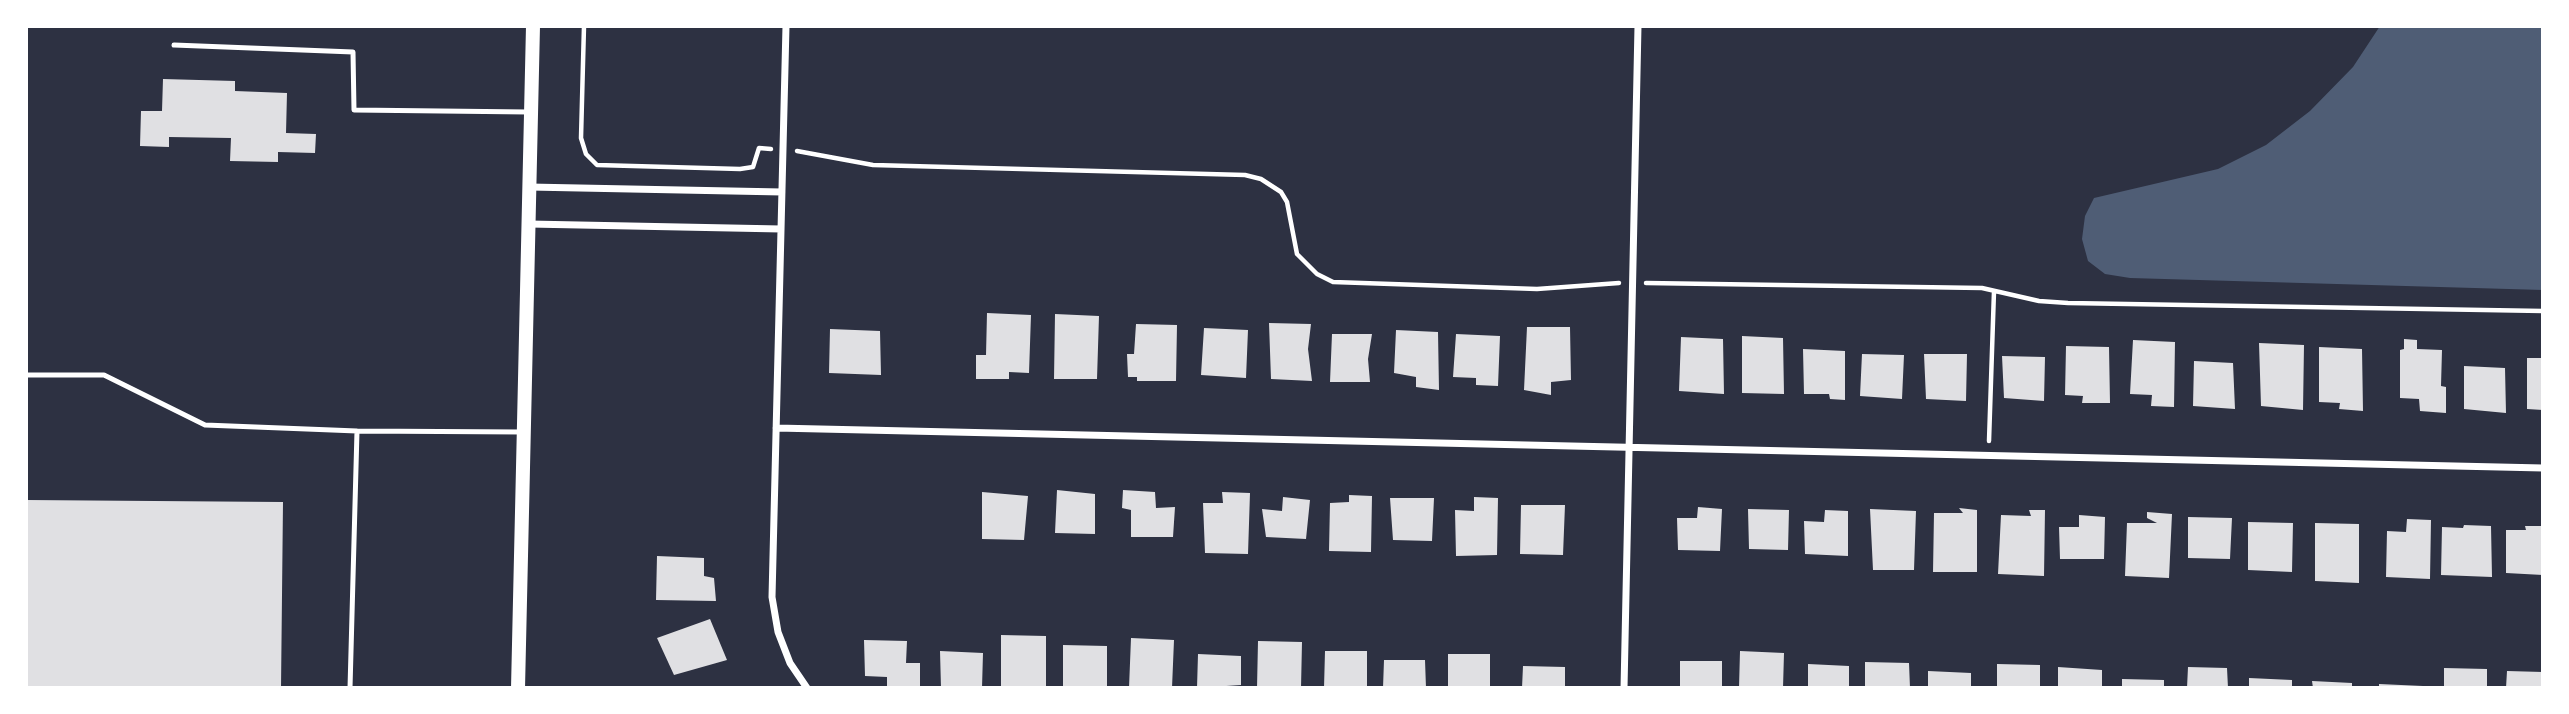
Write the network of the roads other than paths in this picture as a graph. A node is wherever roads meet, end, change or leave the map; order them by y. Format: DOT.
graph roads {
  1 [pos="533,26"];
  2 [pos="786,26"];
  3 [pos="1638,26"];
  4 [pos="174,46"];
  5 [pos="531,112"];
  6 [pos="530,187"];
  7 [pos="782,192"];
  8 [pos="528,224"];
  9 [pos="781,229"];
  10 [pos="26,375"];
  11 [pos="776,428"];
  12 [pos="357,431"];
  13 [pos="524,432"];
  14 [pos="1629,447"];
  15 [pos="2543,468"];
  16 [pos="350,688"];
  17 [pos="518,688"];
  18 [pos="807,688"];
  19 [pos="1624,688"];
  1 -- 5 [label="main road"];
  2 -- 7 [label="street"];
  3 -- 14 [label="street"];
  4 -- 5 [label="lane"];
  5 -- 6 [label="main road"];
  6 -- 7 [label="street"];
  6 -- 8 [label="main road"];
  7 -- 9 [label="street"];
  8 -- 9 [label="street"];
  8 -- 13 [label="main road"];
  9 -- 11 [label="street"];
  10 -- 12 [label="lane"];
  11 -- 14 [label="street"];
  11 -- 18 [label="street"];
  12 -- 13 [label="lane"];
  12 -- 16 [label="lane"];
  13 -- 17 [label="main road"];
  14 -- 15 [label="street"];
  14 -- 19 [label="street"];
}
